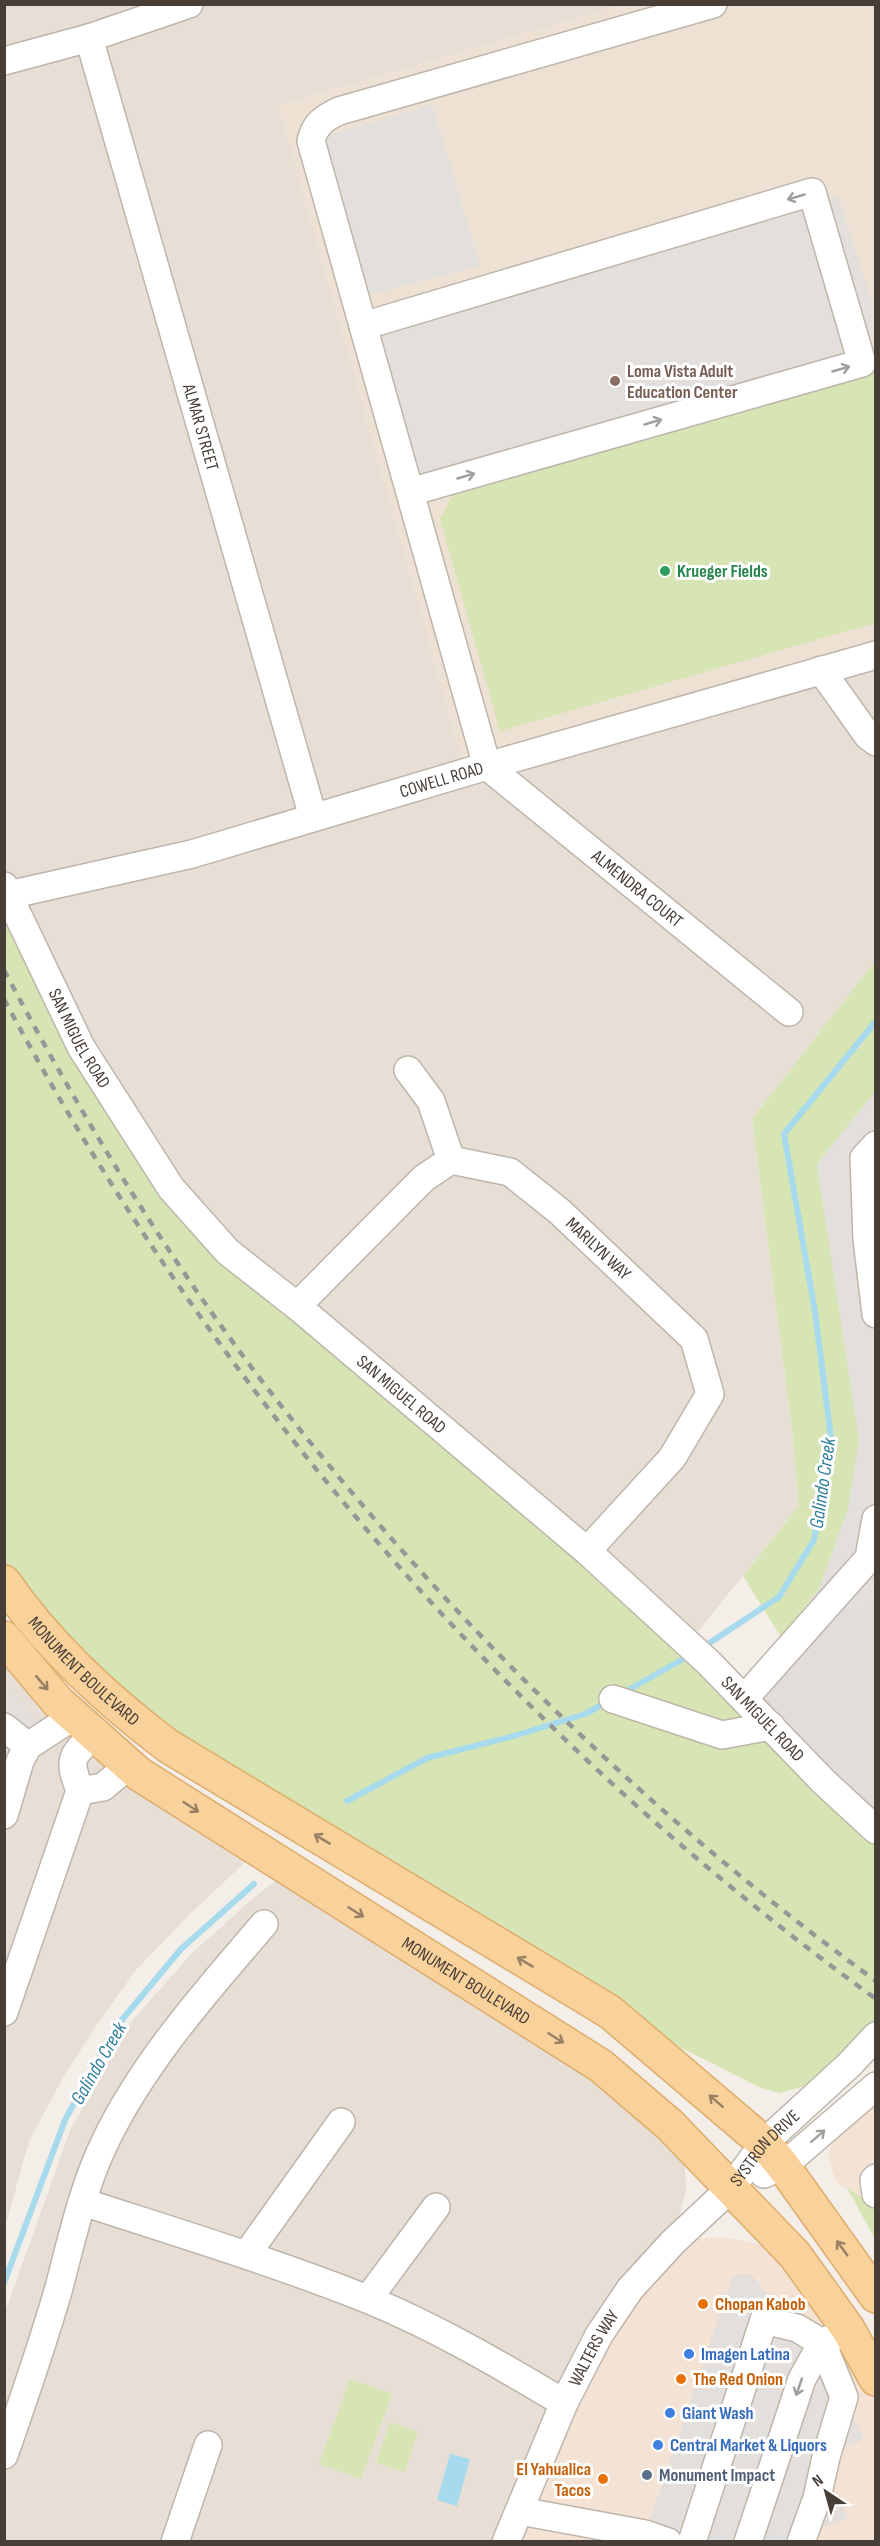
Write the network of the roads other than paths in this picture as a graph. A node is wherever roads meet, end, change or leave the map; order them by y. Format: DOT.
graph roads {
  1 [pos="189,4"];
  2 [pos="713,4"];
  3 [pos="88,38"];
  4 [pos="4,61"];
  5 [pos="363,326"];
  6 [pos="410,492"];
  7 [pos="876,655"];
  8 [pos="821,670"];
  9 [pos="876,742"];
  10 [pos="487,766"];
  11 [pos="313,817"];
  12 [pos="6,892"];
  13 [pos="789,1012"];
  14 [pos="408,1070"];
  15 [pos="876,1144"];
  16 [pos="452,1160"];
  17 [pos="297,1306"];
  18 [pos="876,1314"];
  19 [pos="876,1519"];
  20 [pos="587,1551"];
  21 [pos="4,1582"];
  22 [pos="4,1638"];
  23 [pos="613,1699"];
  24 [pos="744,1699"];
  25 [pos="84,1725"];
  26 [pos="771,1726"];
  27 [pos="4,1727"];
  28 [pos="28,1746"];
  29 [pos="129,1765"];
  30 [pos="80,1791"];
  31 [pos="4,1815"];
  32 [pos="876,1830"];
  33 [pos="264,1924"];
  34 [pos="4,2012"];
  35 [pos="876,2036"];
  36 [pos="876,2086"];
  37 [pos="341,2122"];
  38 [pos="773,2155"];
  39 [pos="876,2178"];
  40 [pos="732,2187"];
  41 [pos="876,2194"];
  42 [pos="83,2202"];
  43 [pos="436,2207"];
  44 [pos="247,2254"];
  45 [pos="876,2296"];
  46 [pos="368,2299"];
  47 [pos="835,2336"];
  48 [pos="876,2379"];
  49 [pos="564,2403"];
  50 [pos="208,2445"];
  51 [pos="4,2455"];
  52 [pos="520,2511"];
  53 [pos="606,2535"];
  54 [pos="175,2541"];
  55 [pos="506,2541"];
  56 [pos="668,2541"];
  57 [pos="692,2541"];
  58 [pos="748,2541"];
  59 [pos="801,2541"];
  1 -- 3 [label="street"];
  2 -- 5 [label="street"];
  3 -- 4 [label="street"];
  3 -- 11 [label="street, ALMAR STREET"];
  5 -- 6 [label="street"];
  6 -- 5 [label="street, one-way"];
  6 -- 10 [label="street"];
  7 -- 8 [label="street, COWELL ROAD"];
  8 -- 9 [label="street"];
  8 -- 10 [label="street, COWELL ROAD"];
  10 -- 11 [label="street, COWELL ROAD"];
  10 -- 13 [label="street, ALMENDRA COURT"];
  11 -- 12 [label="street, COWELL ROAD"];
  12 -- 17 [label="street, SAN MIGUEL ROAD"];
  14 -- 16 [label="street"];
  15 -- 18 [label="street"];
  16 -- 17 [label="street"];
  16 -- 20 [label="street, MARILYN WAY"];
  17 -- 20 [label="street, SAN MIGUEL ROAD"];
  19 -- 24 [label="street"];
  20 -- 24 [label="street, SAN MIGUEL ROAD"];
  38 -- 21 [label="main road, MONUMENT BOULEVARD, one-way"];
  22 -- 25 [label="main road, MONUMENT BOULEVARD, one-way"];
  23 -- 26 [label="street"];
  24 -- 26 [label="street, SAN MIGUEL ROAD"];
  25 -- 28 [label="street"];
  25 -- 29 [label="main road, MONUMENT BOULEVARD"];
  25 -- 30 [label="street"];
  26 -- 32 [label="street, SAN MIGUEL ROAD"];
  27 -- 28 [label="street"];
  28 -- 31 [label="street"];
  29 -- 30 [label="street"];
  29 -- 40 [label="main road, MONUMENT BOULEVARD, one-way"];
  30 -- 34 [label="street"];
  33 -- 42 [label="street"];
  35 -- 38 [label="street, SYSTRON DRIVE"];
  38 -- 36 [label="street, SYSTRON DRIVE, one-way"];
  37 -- 44 [label="street"];
  38 -- 40 [label="street, SYSTRON DRIVE"];
  45 -- 38 [label="main road, MONUMENT BOULEVARD, one-way"];
  39 -- 41 [label="street"];
  40 -- 47 [label="main road, MONUMENT BOULEVARD"];
  40 -- 49 [label="street, WALTERS WAY"];
  42 -- 44 [label="street"];
  42 -- 51 [label="street"];
  43 -- 46 [label="street"];
  44 -- 46 [label="street"];
  46 -- 49 [label="street"];
  47 -- 48 [label="main road, MONUMENT BOULEVARD"];
  47 -- 57 [label="street"];
  47 -- 58 [label="street, one-way"];
  47 -- 59 [label="street"];
  49 -- 52 [label="street, WALTERS WAY"];
  50 -- 54 [label="street"];
  52 -- 53 [label="street"];
  52 -- 55 [label="street, WALTERS WAY"];
  53 -- 56 [label="street"];
}
